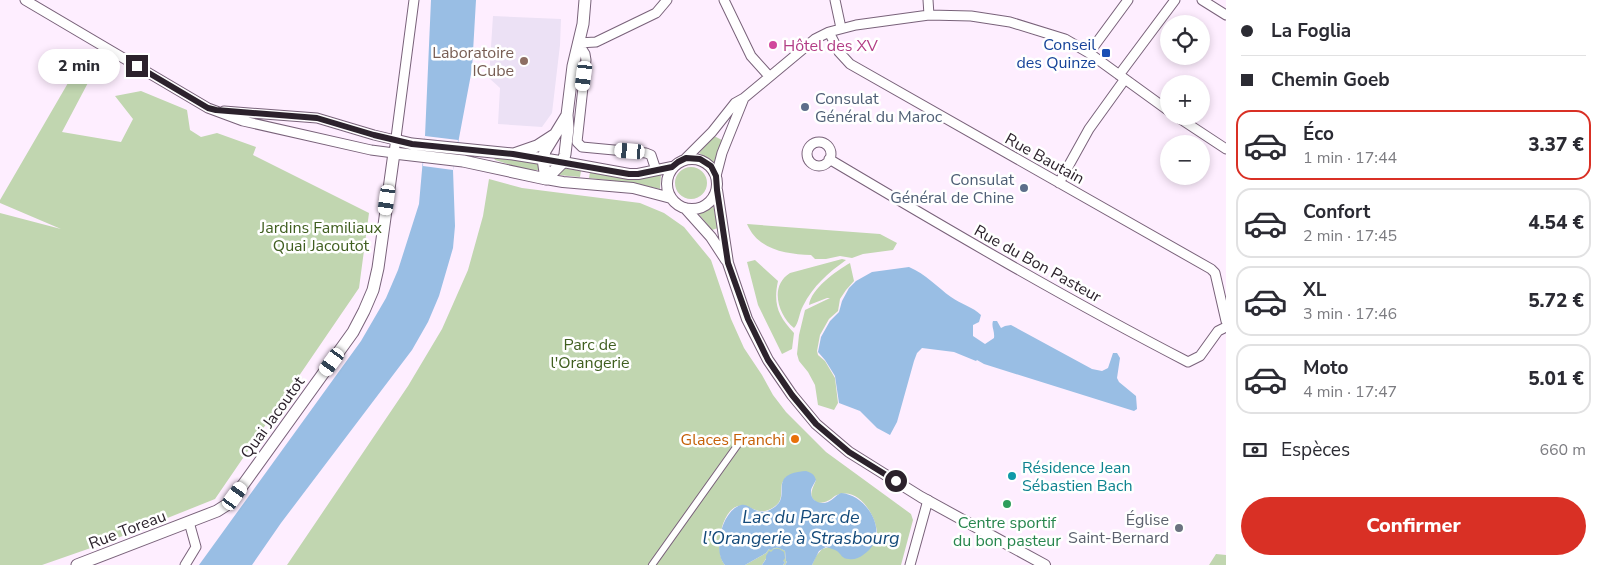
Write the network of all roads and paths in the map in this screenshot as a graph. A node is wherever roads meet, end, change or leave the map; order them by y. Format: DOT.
graph roads {
  1 [pos="25,0"];
  2 [pos="414,0"];
  3 [pos="585,0"];
  4 [pos="667,0"];
  5 [pos="724,0"];
  6 [pos="835,0"];
  7 [pos="928,0"];
  8 [pos="1128,0"];
  9 [pos="1175,0"];
  10 [pos="1202,0"];
  11 [pos="929,15"];
  12 [pos="1226,15"];
  13 [pos="841,28"];
  14 [pos="829,32"];
  15 [pos="578,43"];
  16 [pos="1089,53"];
  17 [pos="769,76"];
  18 [pos="1122,77"];
  19 [pos="744,98"];
  20 [pos="1160,104"];
  21 [pos="216,110"];
  22 [pos="567,115"];
  23 [pos="1190,125"];
  24 [pos="555,134"];
  25 [pos="395,140"];
  26 [pos="411,149"];
  27 [pos="1226,149"];
  28 [pos="394,153"];
  29 [pos="513,154"];
  30 [pos="464,155"];
  31 [pos="686,158"];
  32 [pos="543,159"];
  33 [pos="829,159"];
  34 [pos="563,162"];
  35 [pos="672,167"];
  36 [pos="656,170"];
  37 [pos="716,176"];
  38 [pos="546,178"];
  39 [pos="1059,183"];
  40 [pos="717,190"];
  41 [pos="671,198"];
  42 [pos="685,208"];
  43 [pos="728,263"];
  44 [pos="1226,321"];
  45 [pos="1226,327"];
  46 [pos="739,444"];
  47 [pos="928,500"];
  48 [pos="189,522"];
  49 [pos="77,565"];
  50 [pos="185,565"];
  51 [pos="652,565"];
  52 [pos="910,565"];
  53 [pos="1045,565"];
  1 -- 21 [label="street"];
  2 -- 25 [label="street, Quai Jacoutot"];
  3 -- 15 [label="main road"];
  4 -- 15 [label="street"];
  5 -- 17 [label="street"];
  6 -- 13 [label="street"];
  7 -- 11 [label="street"];
  8 -- 16 [label="street"];
  9 -- 18 [label="street"];
  10 -- 12 [label="street"];
  11 -- 13 [label="street"];
  11 -- 16 [label="street"];
  13 -- 14 [label="street"];
  14 -- 17 [label="street"];
  14 -- 39 [label="street, Rue Bautain"];
  15 -- 22 [label="main road"];
  15 -- 36 [label="street"];
  16 -- 18 [label="street"];
  17 -- 19 [label="street"];
  18 -- 20 [label="street"];
  18 -- 39 [label="street"];
  19 -- 31 [label="street"];
  19 -- 37 [label="street"];
  21 -- 25 [label="street"];
  21 -- 28 [label="street"];
  22 -- 24 [label="main road"];
  22 -- 34 [label="main road"];
  23 -- 27 [label="street"];
  24 -- 29 [label="main road"];
  24 -- 32 [label="main road"];
  25 -- 26 [label="main road"];
  25 -- 28 [label="street, Quai Jacoutot"];
  26 -- 28 [label="main road"];
  26 -- 30 [label="main road"];
  28 -- 48 [label="main road, Quai Jacoutot"];
  29 -- 30 [label="main road"];
  29 -- 32 [label="main road"];
  30 -- 38 [label="main road"];
  31 -- 35 [label="street"];
  31 -- 37 [label="street"];
  32 -- 34 [label="main road"];
  32 -- 38 [label="main road"];
  33 -- 45 [label="street, Rue du Bon Pasteur"];
  34 -- 36 [label="street"];
  34 -- 38 [label="main road"];
  35 -- 36 [label="street"];
  35 -- 41 [label="street"];
  37 -- 40 [label="street"];
  38 -- 41 [label="street"];
  39 -- 44 [label="street, Rue Bautain"];
  40 -- 42 [label="street"];
  40 -- 43 [label="street"];
  41 -- 42 [label="street"];
  42 -- 43 [label="street"];
  43 -- 47 [label="street"];
  46 -- 51 [label="street"];
  47 -- 52 [label="street"];
  47 -- 53 [label="street"];
  48 -- 49 [label="main road, Rue Toreau"];
  48 -- 50 [label="street"];
}
